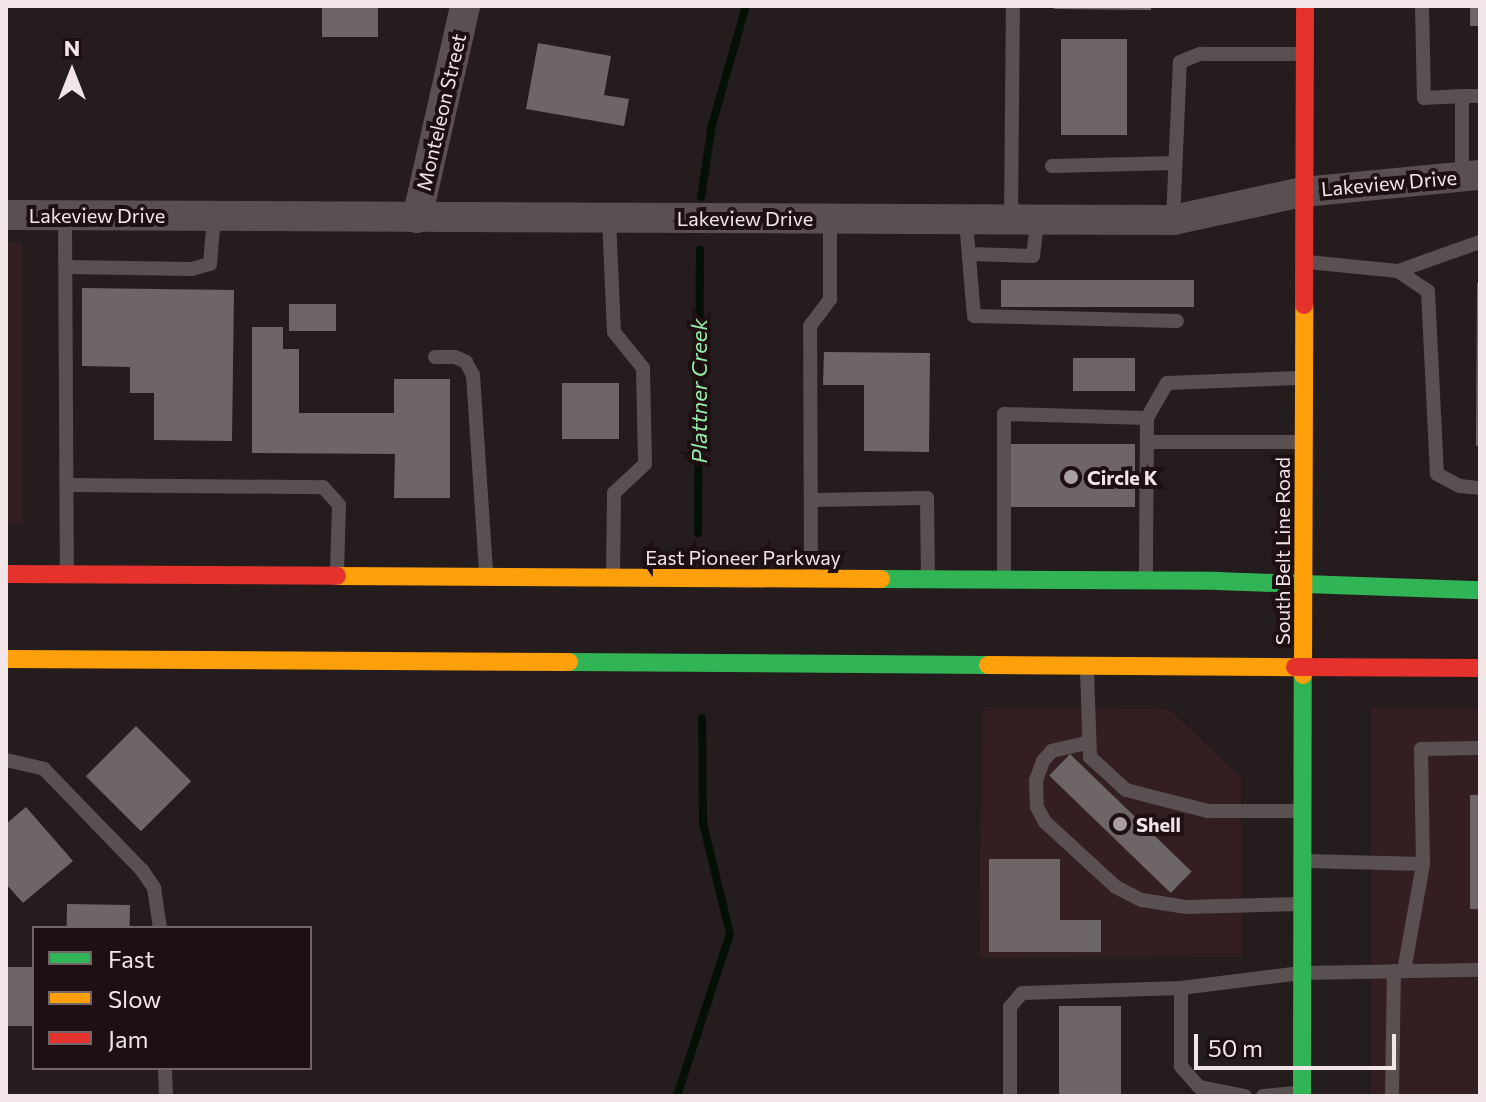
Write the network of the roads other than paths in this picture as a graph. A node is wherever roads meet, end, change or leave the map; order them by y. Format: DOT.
graph roads {
  1 [pos="465,6"];
  2 [pos="1013,6"];
  3 [pos="1305,6"];
  4 [pos="1422,6"];
  5 [pos="1304,54"];
  6 [pos="1462,96"];
  7 [pos="1480,96"];
  8 [pos="1175,163"];
  9 [pos="1052,166"];
  10 [pos="1471,176"];
  11 [pos="1303,192"];
  12 [pos="6,215"];
  13 [pos="65,215"];
  14 [pos="214,216"];
  15 [pos="830,217"];
  16 [pos="417,218"];
  17 [pos="609,218"];
  18 [pos="1173,220"];
  19 [pos="966,221"];
  20 [pos="1024,221"];
  21 [pos="1480,242"];
  22 [pos="969,254"];
  23 [pos="1303,261"];
  24 [pos="66,267"];
  25 [pos="1398,271"];
  26 [pos="1177,321"];
  27 [pos="435,357"];
  28 [pos="1303,378"];
  29 [pos="1147,418"];
  30 [pos="1147,442"];
  31 [pos="1303,442"];
  32 [pos="69,485"];
  33 [pos="1480,488"];
  34 [pos="812,500"];
  35 [pos="6,574"];
  36 [pos="67,575"];
  37 [pos="337,577"];
  38 [pos="487,578"];
  39 [pos="613,578"];
  40 [pos="811,579"];
  41 [pos="928,580"];
  42 [pos="1004,580"];
  43 [pos="1146,581"];
  44 [pos="1304,582"];
  45 [pos="1480,590"];
  46 [pos="6,659"];
  47 [pos="1088,666"];
  48 [pos="1305,668"];
  49 [pos="1480,668"];
  50 [pos="1086,743"];
  51 [pos="1480,748"];
  52 [pos="6,760"];
  53 [pos="1303,811"];
  54 [pos="1303,861"];
  55 [pos="1423,864"];
  56 [pos="1302,903"];
  57 [pos="160,926"];
  58 [pos="1480,970"];
  59 [pos="1399,971"];
  60 [pos="1301,973"];
  61 [pos="1181,988"];
  62 [pos="165,1070"];
  63 [pos="1302,1094"];
  64 [pos="166,1096"];
  65 [pos="1010,1096"];
  66 [pos="1245,1096"];
  67 [pos="1263,1096"];
  68 [pos="1392,1096"];
  1 -- 16 [label="street, Monteleon Street"];
  2 -- 20 [label="lane"];
  3 -- 5 [label="main road, South Belt Line Road"];
  4 -- 6 [label="lane"];
  5 -- 8 [label="lane"];
  5 -- 11 [label="main road, South Belt Line Road"];
  6 -- 7 [label="lane"];
  6 -- 10 [label="lane"];
  8 -- 9 [label="lane"];
  8 -- 18 [label="lane"];
  10 -- 11 [label="street, Lakeview Drive"];
  11 -- 18 [label="street, Lakeview Drive"];
  11 -- 23 [label="main road, South Belt Line Road"];
  12 -- 13 [label="street, Lakeview Drive"];
  13 -- 14 [label="street, Lakeview Drive"];
  13 -- 24 [label="lane"];
  14 -- 16 [label="street, Lakeview Drive"];
  14 -- 24 [label="lane"];
  15 -- 17 [label="street, Lakeview Drive"];
  15 -- 19 [label="street, Lakeview Drive"];
  15 -- 34 [label="lane"];
  16 -- 17 [label="street, Lakeview Drive"];
  17 -- 39 [label="lane"];
  18 -- 20 [label="street, Lakeview Drive"];
  19 -- 20 [label="street, Lakeview Drive"];
  19 -- 22 [label="lane"];
  20 -- 22 [label="lane"];
  21 -- 25 [label="lane"];
  22 -- 26 [label="lane"];
  23 -- 25 [label="lane"];
  23 -- 28 [label="main road, South Belt Line Road"];
  24 -- 32 [label="lane"];
  25 -- 33 [label="lane"];
  27 -- 38 [label="lane"];
  28 -- 29 [label="lane"];
  28 -- 31 [label="main road, South Belt Line Road"];
  29 -- 30 [label="lane"];
  29 -- 42 [label="lane"];
  30 -- 31 [label="lane"];
  30 -- 43 [label="lane"];
  31 -- 44 [label="main road, South Belt Line Road"];
  32 -- 36 [label="lane"];
  32 -- 37 [label="lane"];
  34 -- 40 [label="lane"];
  34 -- 41 [label="lane"];
  35 -- 36 [label="main road, East Pioneer Parkway"];
  36 -- 37 [label="main road, East Pioneer Parkway"];
  37 -- 38 [label="main road, East Pioneer Parkway"];
  38 -- 39 [label="main road, East Pioneer Parkway"];
  39 -- 40 [label="main road, East Pioneer Parkway"];
  40 -- 41 [label="main road, East Pioneer Parkway"];
  41 -- 42 [label="main road, East Pioneer Parkway"];
  42 -- 43 [label="main road, East Pioneer Parkway"];
  43 -- 44 [label="main road, East Pioneer Parkway"];
  44 -- 45 [label="main road, East Pioneer Parkway"];
  44 -- 48 [label="main road, South Belt Line Road"];
  46 -- 47 [label="main road"];
  47 -- 48 [label="main road"];
  47 -- 50 [label="lane"];
  48 -- 49 [label="main road"];
  48 -- 53 [label="main road, South Belt Line Road"];
  50 -- 53 [label="lane"];
  50 -- 56 [label="lane"];
  51 -- 55 [label="lane"];
  52 -- 57 [label="lane"];
  53 -- 54 [label="main road, South Belt Line Road"];
  54 -- 55 [label="lane"];
  54 -- 56 [label="main road, South Belt Line Road"];
  55 -- 59 [label="lane"];
  56 -- 60 [label="main road, South Belt Line Road"];
  58 -- 59 [label="lane"];
  59 -- 60 [label="lane"];
  59 -- 68 [label="lane"];
  60 -- 61 [label="lane"];
  60 -- 63 [label="main road, South Belt Line Road"];
  61 -- 65 [label="lane"];
  61 -- 66 [label="lane"];
  62 -- 64 [label="lane"];
  63 -- 67 [label="lane"];
}
